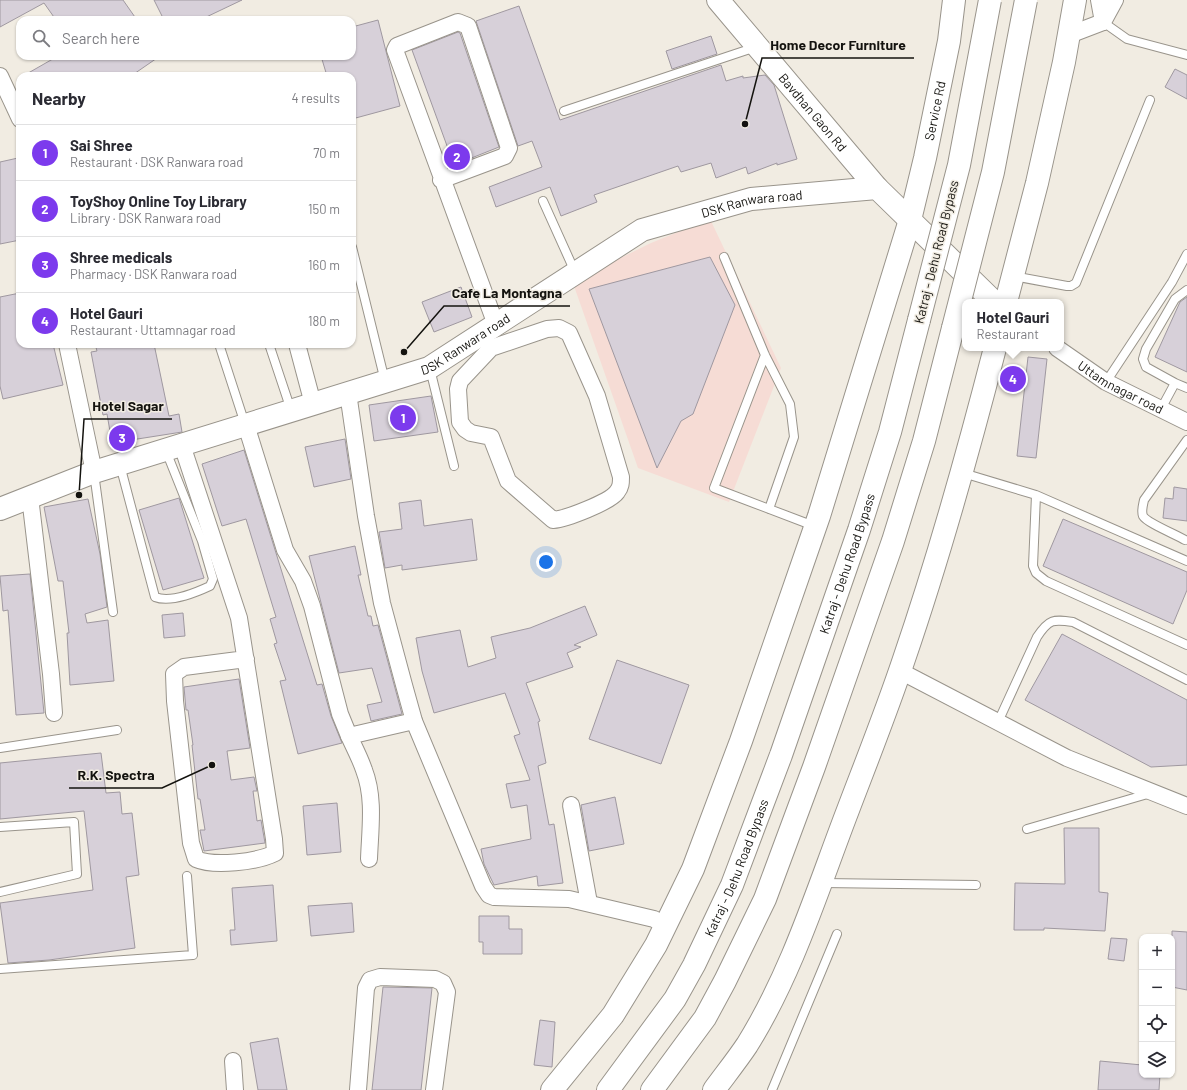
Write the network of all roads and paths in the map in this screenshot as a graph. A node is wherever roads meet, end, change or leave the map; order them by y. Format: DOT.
graph roads {
  1 [pos="718,0"];
  2 [pos="954,0"];
  3 [pos="990,0"];
  4 [pos="1026,0"];
  5 [pos="1099,0"];
  6 [pos="1115,0"];
  7 [pos="1077,2"];
  8 [pos="1103,22"];
  9 [pos="1069,35"];
  10 [pos="757,47"];
  11 [pos="1187,55"];
  12 [pos="0,76"];
  13 [pos="1150,100"];
  14 [pos="16,110"];
  15 [pos="564,111"];
  16 [pos="441,180"];
  17 [pos="877,188"];
  18 [pos="543,201"];
  19 [pos="910,220"];
  20 [pos="1187,254"];
  21 [pos="724,257"];
  22 [pos="356,263"];
  23 [pos="576,273"];
  24 [pos="1012,276"];
  25 [pos="1187,290"];
  26 [pos="991,299"];
  27 [pos="1007,299"];
  28 [pos="496,325"];
  29 [pos="467,344"];
  30 [pos="68,348"];
  31 [pos="220,348"];
  32 [pos="270,348"];
  33 [pos="298,348"];
  34 [pos="993,351"];
  35 [pos="1061,351"];
  36 [pos="765,355"];
  37 [pos="477,363"];
  38 [pos="429,368"];
  39 [pos="385,382"];
  40 [pos="1106,382"];
  41 [pos="1175,383"];
  42 [pos="1187,388"];
  43 [pos="348,393"];
  44 [pos="313,404"];
  45 [pos="1161,409"];
  46 [pos="291,411"];
  47 [pos="1187,422"];
  48 [pos="246,425"];
  49 [pos="1187,440"];
  50 [pos="174,448"];
  51 [pos="120,464"];
  52 [pos="454,466"];
  53 [pos="94,472"];
  54 [pos="962,473"];
  55 [pos="1036,495"];
  56 [pos="30,497"];
  57 [pos="0,509"];
  58 [pos="769,509"];
  59 [pos="816,527"];
  60 [pos="1185,540"];
  61 [pos="1187,561"];
  62 [pos="113,612"];
  63 [pos="1187,645"];
  64 [pos="246,658"];
  65 [pos="900,671"];
  66 [pos="1187,680"];
  67 [pos="54,713"];
  68 [pos="414,721"];
  69 [pos="998,722"];
  70 [pos="117,730"];
  71 [pos="349,736"];
  72 [pos="0,748"];
  73 [pos="1154,792"];
  74 [pos="571,805"];
  75 [pos="1187,806"];
  76 [pos="0,827"];
  77 [pos="1027,829"];
  78 [pos="369,859"];
  79 [pos="187,876"];
  80 [pos="820,883"];
  81 [pos="976,885"];
  82 [pos="0,892"];
  83 [pos="589,903"];
  84 [pos="666,926"];
  85 [pos="837,934"];
  86 [pos="0,969"];
  87 [pos="233,1061"];
  88 [pos="235,1090"];
  89 [pos="358,1090"];
  90 [pos="434,1090"];
  91 [pos="552,1090"];
  92 [pos="608,1090"];
  93 [pos="652,1090"];
  94 [pos="714,1090"];
  95 [pos="772,1090"];
  1 -- 10 [label="main road, Bavdhan Gaon Rd"];
  2 -- 19 [label="main road, Service Rd"];
  3 -- 92 [label="main road, Katraj - Dehu Road Bypass, bridge"];
  4 -- 93 [label="main road, bridge"];
  5 -- 8 [label="street"];
  6 -- 8 [label="street"];
  7 -- 9 [label="main road"];
  8 -- 9 [label="street"];
  8 -- 11 [label="lane"];
  9 -- 24 [label="main road"];
  10 -- 15 [label="lane"];
  10 -- 17 [label="main road, Bavdhan Gaon Rd"];
  12 -- 14 [label="street"];
  13 -- 24 [label="lane"];
  16 -- 16 [label="street"];
  16 -- 28 [label="street"];
  17 -- 19 [label="main road"];
  17 -- 23 [label="main road, DSK Ranwara road"];
  18 -- 23 [label="lane"];
  19 -- 26 [label="main road"];
  19 -- 59 [label="main road, Service Rd"];
  20 -- 40 [label="lane"];
  21 -- 36 [label="lane"];
  22 -- 39 [label="lane"];
  23 -- 28 [label="main road, DSK Ranwara road"];
  24 -- 27 [label="main road"];
  25 -- 41 [label="lane"];
  28 -- 29 [label="main road, DSK Ranwara road"];
  29 -- 37 [label="street"];
  29 -- 38 [label="main road, DSK Ranwara road"];
  30 -- 53 [label="street"];
  31 -- 48 [label="lane"];
  32 -- 46 [label="lane"];
  33 -- 44 [label="street"];
  34 -- 54 [label="main road"];
  35 -- 40 [label="street, Uttamnagar road"];
  36 -- 58 [label="lane"];
  36 -- 58 [label="lane"];
  37 -- 37 [label="street"];
  38 -- 39 [label="main road, DSK Ranwara road"];
  38 -- 52 [label="lane"];
  39 -- 43 [label="main road, DSK Ranwara road"];
  40 -- 45 [label="street, Uttamnagar road"];
  41 -- 42 [label="lane"];
  41 -- 45 [label="lane"];
  43 -- 44 [label="main road, DSK Ranwara road"];
  43 -- 68 [label="street"];
  44 -- 46 [label="main road, DSK Ranwara road"];
  45 -- 47 [label="street, Uttamnagar road"];
  46 -- 48 [label="main road, DSK Ranwara road"];
  48 -- 50 [label="main road, DSK Ranwara road"];
  48 -- 71 [label="street"];
  49 -- 60 [label="lane"];
  50 -- 51 [label="main road, DSK Ranwara road"];
  50 -- 51 [label="lane"];
  50 -- 64 [label="street"];
  51 -- 53 [label="main road, DSK Ranwara road"];
  53 -- 56 [label="main road, DSK Ranwara road"];
  53 -- 62 [label="lane"];
  54 -- 55 [label="lane"];
  54 -- 65 [label="main road"];
  55 -- 61 [label="lane"];
  55 -- 63 [label="lane"];
  56 -- 57 [label="main road, DSK Ranwara road"];
  56 -- 67 [label="street"];
  58 -- 59 [label="lane"];
  59 -- 84 [label="main road, Service Rd"];
  64 -- 64 [label="street"];
  65 -- 69 [label="street"];
  65 -- 80 [label="main road"];
  66 -- 69 [label="lane"];
  68 -- 71 [label="street"];
  68 -- 83 [label="street"];
  69 -- 73 [label="street"];
  70 -- 72 [label="lane"];
  71 -- 78 [label="street"];
  73 -- 75 [label="street"];
  73 -- 77 [label="lane"];
  74 -- 83 [label="street"];
  76 -- 82 [label="lane"];
  79 -- 86 [label="lane"];
  80 -- 81 [label="lane"];
  80 -- 94 [label="main road"];
  83 -- 84 [label="street"];
  84 -- 91 [label="main road, Service Rd"];
  85 -- 95 [label="lane"];
  87 -- 88 [label="street"];
  89 -- 90 [label="street"];
}
